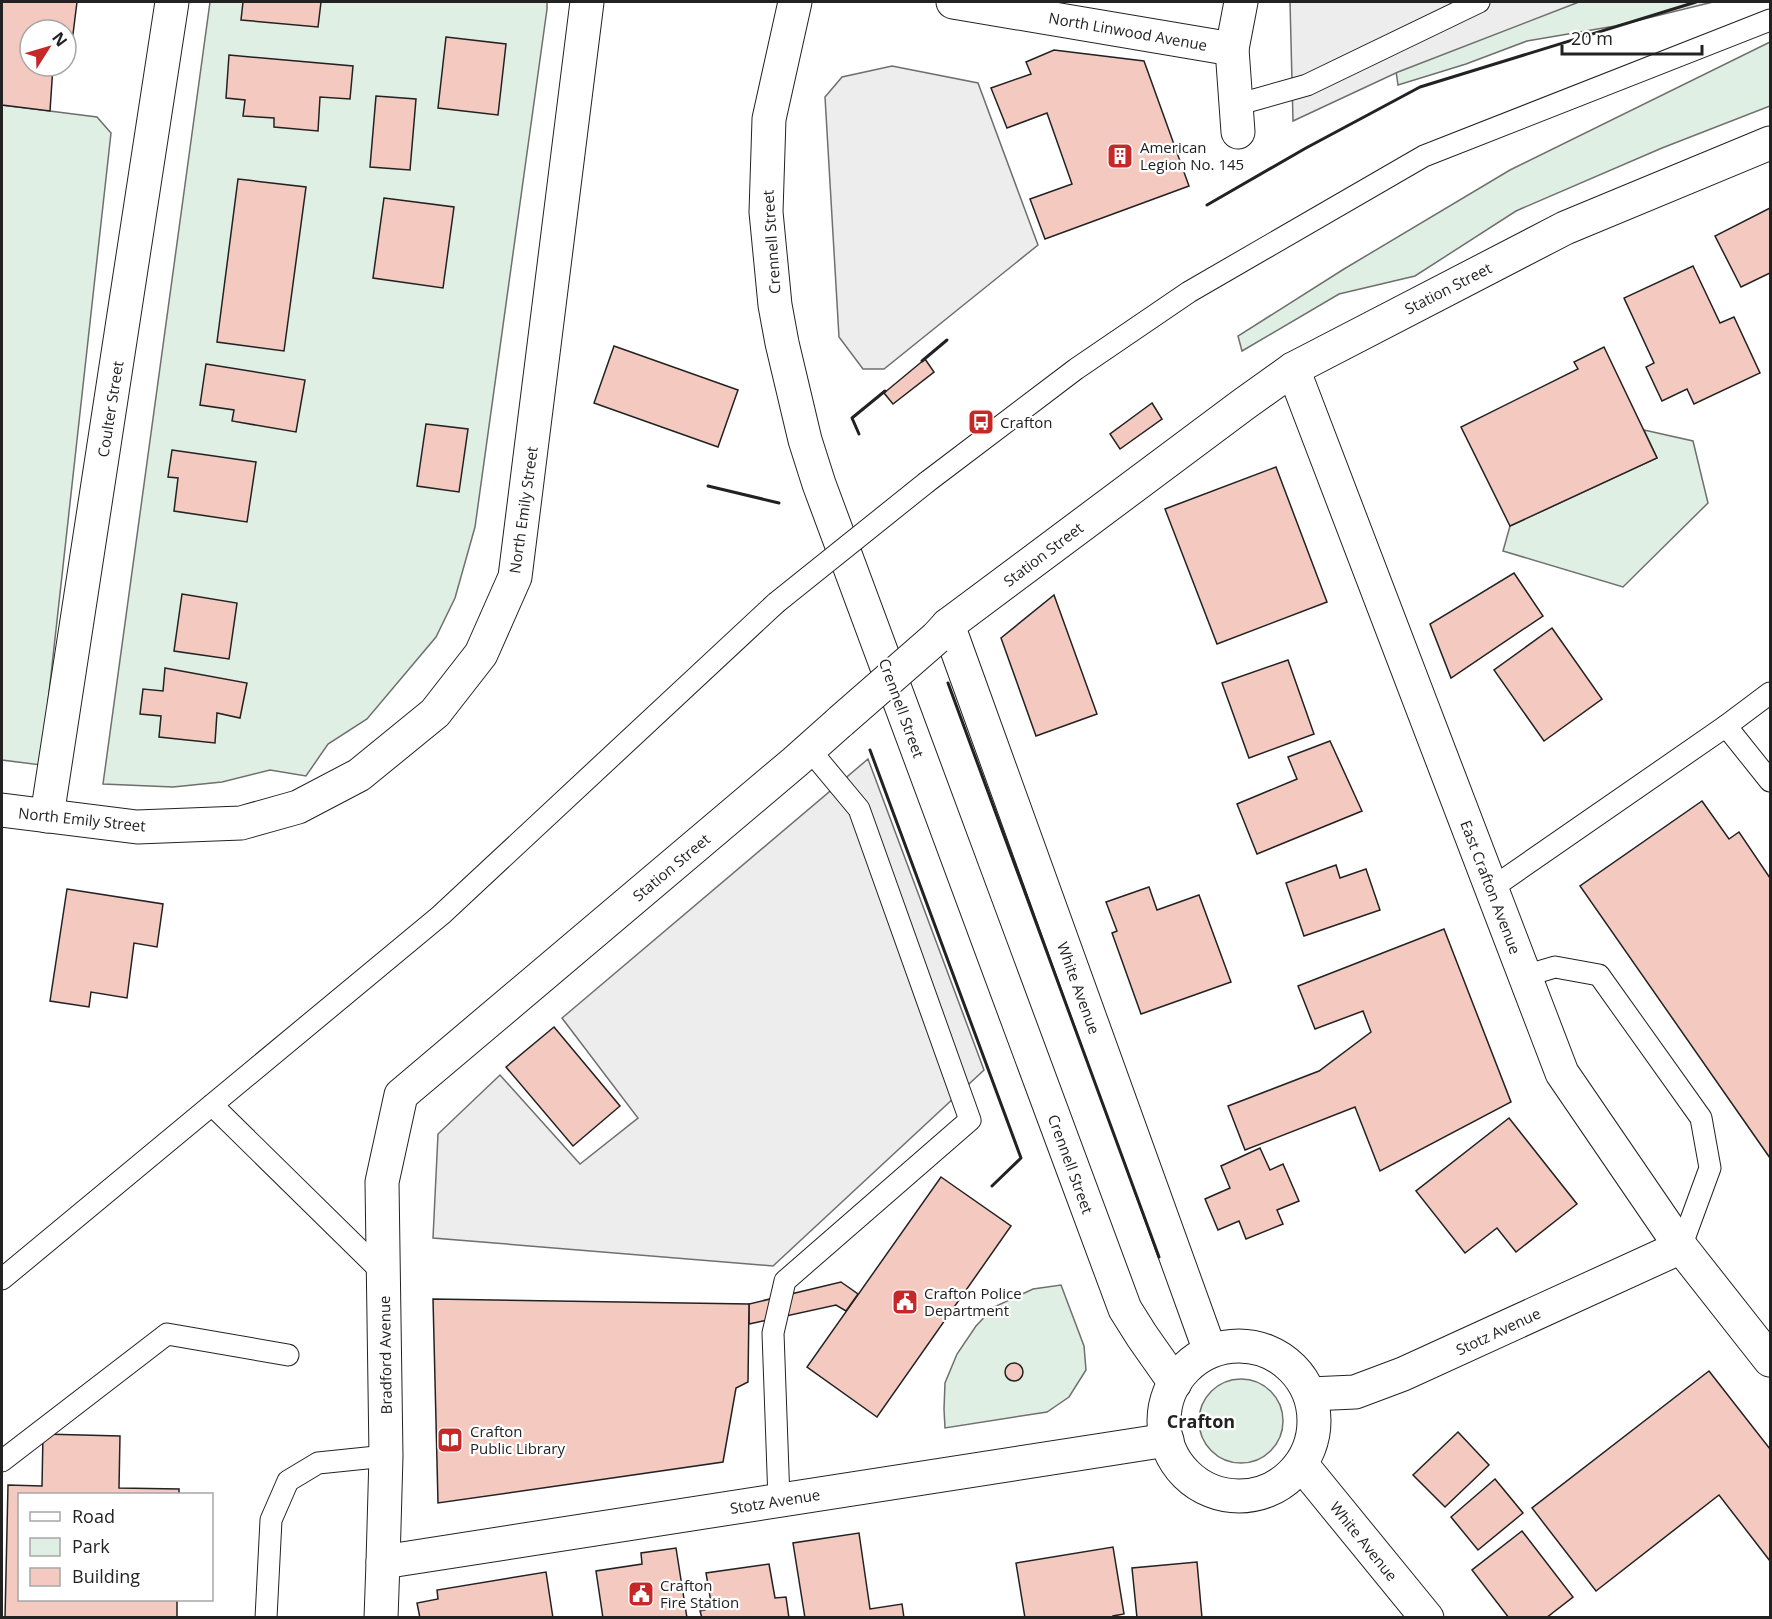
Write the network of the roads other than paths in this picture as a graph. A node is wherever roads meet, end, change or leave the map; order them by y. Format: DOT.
graph roads {
  1 [pos="172,2"];
  2 [pos="587,2"];
  3 [pos="795,2"];
  4 [pos="953,2"];
  5 [pos="1241,2"];
  6 [pos="1479,2"];
  7 [pos="1770,20"];
  8 [pos="1232,49"];
  9 [pos="1237,118"];
  10 [pos="1770,142"];
  11 [pos="1293,369"];
  12 [pos="942,631"];
  13 [pos="1770,693"];
  14 [pos="1726,726"];
  15 [pos="809,749"];
  16 [pos="1770,781"];
  17 [pos="2,810"];
  18 [pos="47,816"];
  19 [pos="1492,888"];
  20 [pos="1525,976"];
  21 [pos="401,1095"];
  22 [pos="212,1105"];
  23 [pos="1681,1247"];
  24 [pos="384,1274"];
  25 [pos="2,1279"];
  26 [pos="1766,1345"];
  27 [pos="1210,1351"];
  28 [pos="288,1355"];
  29 [pos="1174,1383"];
  30 [pos="1310,1394"];
  31 [pos="1167,1440"];
  32 [pos="386,1456"];
  33 [pos="2,1461"];
  34 [pos="1302,1465"];
  35 [pos="779,1500"];
  36 [pos="383,1562"];
  37 [pos="266,1617"];
  38 [pos="381,1617"];
  39 [pos="1427,1617"];
  1 -- 18 [label="street, Coulter Street"];
  2 -- 18 [label="street, North Emily Street"];
  3 -- 29 [label="street, Crennell Street"];
  4 -- 8 [label="street, North Linwood Avenue"];
  5 -- 8 [label="street"];
  6 -- 9 [label="lane"];
  7 -- 22 [label="lane, bridge"];
  8 -- 9 [label="street"];
  10 -- 11 [label="street, Station Street"];
  11 -- 12 [label="street, Station Street"];
  11 -- 19 [label="street, East Crafton Avenue"];
  12 -- 15 [label="street, Station Street, bridge"];
  12 -- 27 [label="street, White Avenue"];
  13 -- 14 [label="lane"];
  14 -- 16 [label="lane"];
  14 -- 19 [label="lane"];
  15 -- 21 [label="street, Station Street"];
  15 -- 35 [label="lane"];
  17 -- 18 [label="street, North Emily Street"];
  19 -- 20 [label="street, East Crafton Avenue"];
  20 -- 23 [label="street, East Crafton Avenue"];
  20 -- 23 [label="lane"];
  21 -- 24 [label="street, Bradford Avenue"];
  22 -- 24 [label="lane"];
  22 -- 25 [label="lane"];
  23 -- 26 [label="street, East Crafton Avenue"];
  23 -- 30 [label="street, Stotz Avenue"];
  24 -- 32 [label="street, Bradford Avenue"];
  27 -- 29 [label="street"];
  27 -- 30 [label="street"];
  28 -- 33 [label="lane"];
  29 -- 31 [label="street"];
  30 -- 34 [label="street"];
  31 -- 34 [label="street"];
  31 -- 35 [label="street, Stotz Avenue"];
  32 -- 36 [label="street, Bradford Avenue"];
  32 -- 37 [label="lane"];
  34 -- 39 [label="street, White Avenue"];
  35 -- 36 [label="street, Stotz Avenue"];
  36 -- 38 [label="street, Bradford Avenue"];
}
